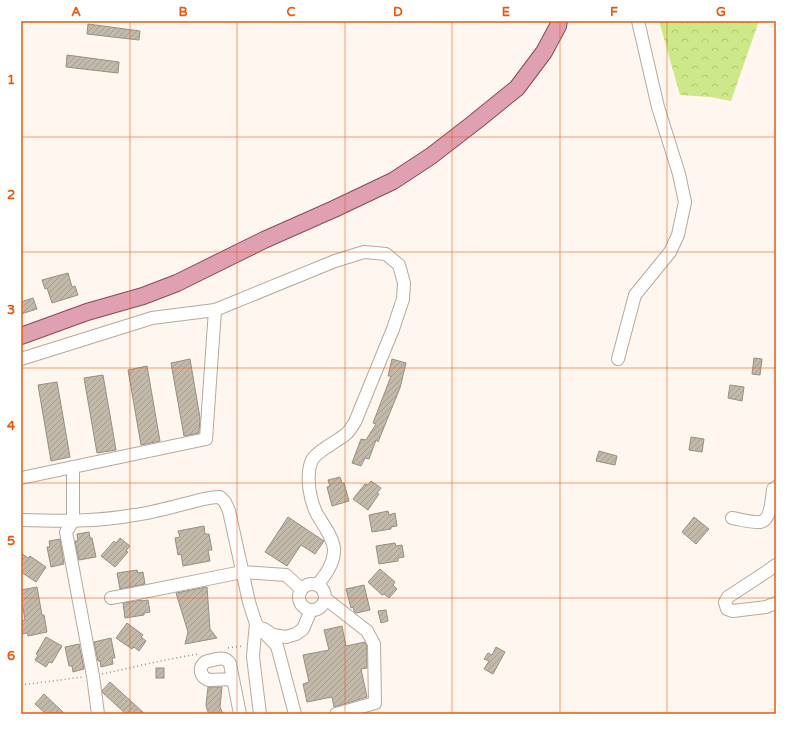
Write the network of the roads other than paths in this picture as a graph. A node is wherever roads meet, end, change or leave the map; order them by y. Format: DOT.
graph roads {
  1 [pos="559,21"];
  2 [pos="638,21"];
  3 [pos="215,310"];
  4 [pos="21,336"];
  5 [pos="21,359"];
  6 [pos="618,359"];
  7 [pos="73,467"];
  8 [pos="21,478"];
  9 [pos="776,487"];
  10 [pos="732,518"];
  11 [pos="21,520"];
  12 [pos="73,521"];
  13 [pos="776,564"];
  14 [pos="242,572"];
  15 [pos="318,584"];
  16 [pos="301,589"];
  17 [pos="111,598"];
  18 [pos="326,600"];
  19 [pos="776,603"];
  20 [pos="311,610"];
  21 [pos="256,624"];
  22 [pos="233,679"];
  23 [pos="98,714"];
  24 [pos="240,714"];
  25 [pos="260,714"];
  26 [pos="295,714"];
  27 [pos="336,714"];
  1 -- 4 [label="main road"];
  2 -- 6 [label="street"];
  3 -- 5 [label="street"];
  3 -- 7 [label="street"];
  3 -- 15 [label="street"];
  7 -- 8 [label="street"];
  7 -- 12 [label="street"];
  9 -- 10 [label="street"];
  11 -- 12 [label="street"];
  12 -- 14 [label="street"];
  12 -- 23 [label="street"];
  13 -- 19 [label="street"];
  14 -- 16 [label="street"];
  14 -- 17 [label="street"];
  14 -- 21 [label="street"];
  15 -- 16 [label="street"];
  15 -- 18 [label="street"];
  16 -- 20 [label="street"];
  18 -- 20 [label="street"];
  18 -- 27 [label="street"];
  20 -- 21 [label="street"];
  21 -- 25 [label="street"];
  21 -- 26 [label="street"];
  22 -- 24 [label="street"];
}
